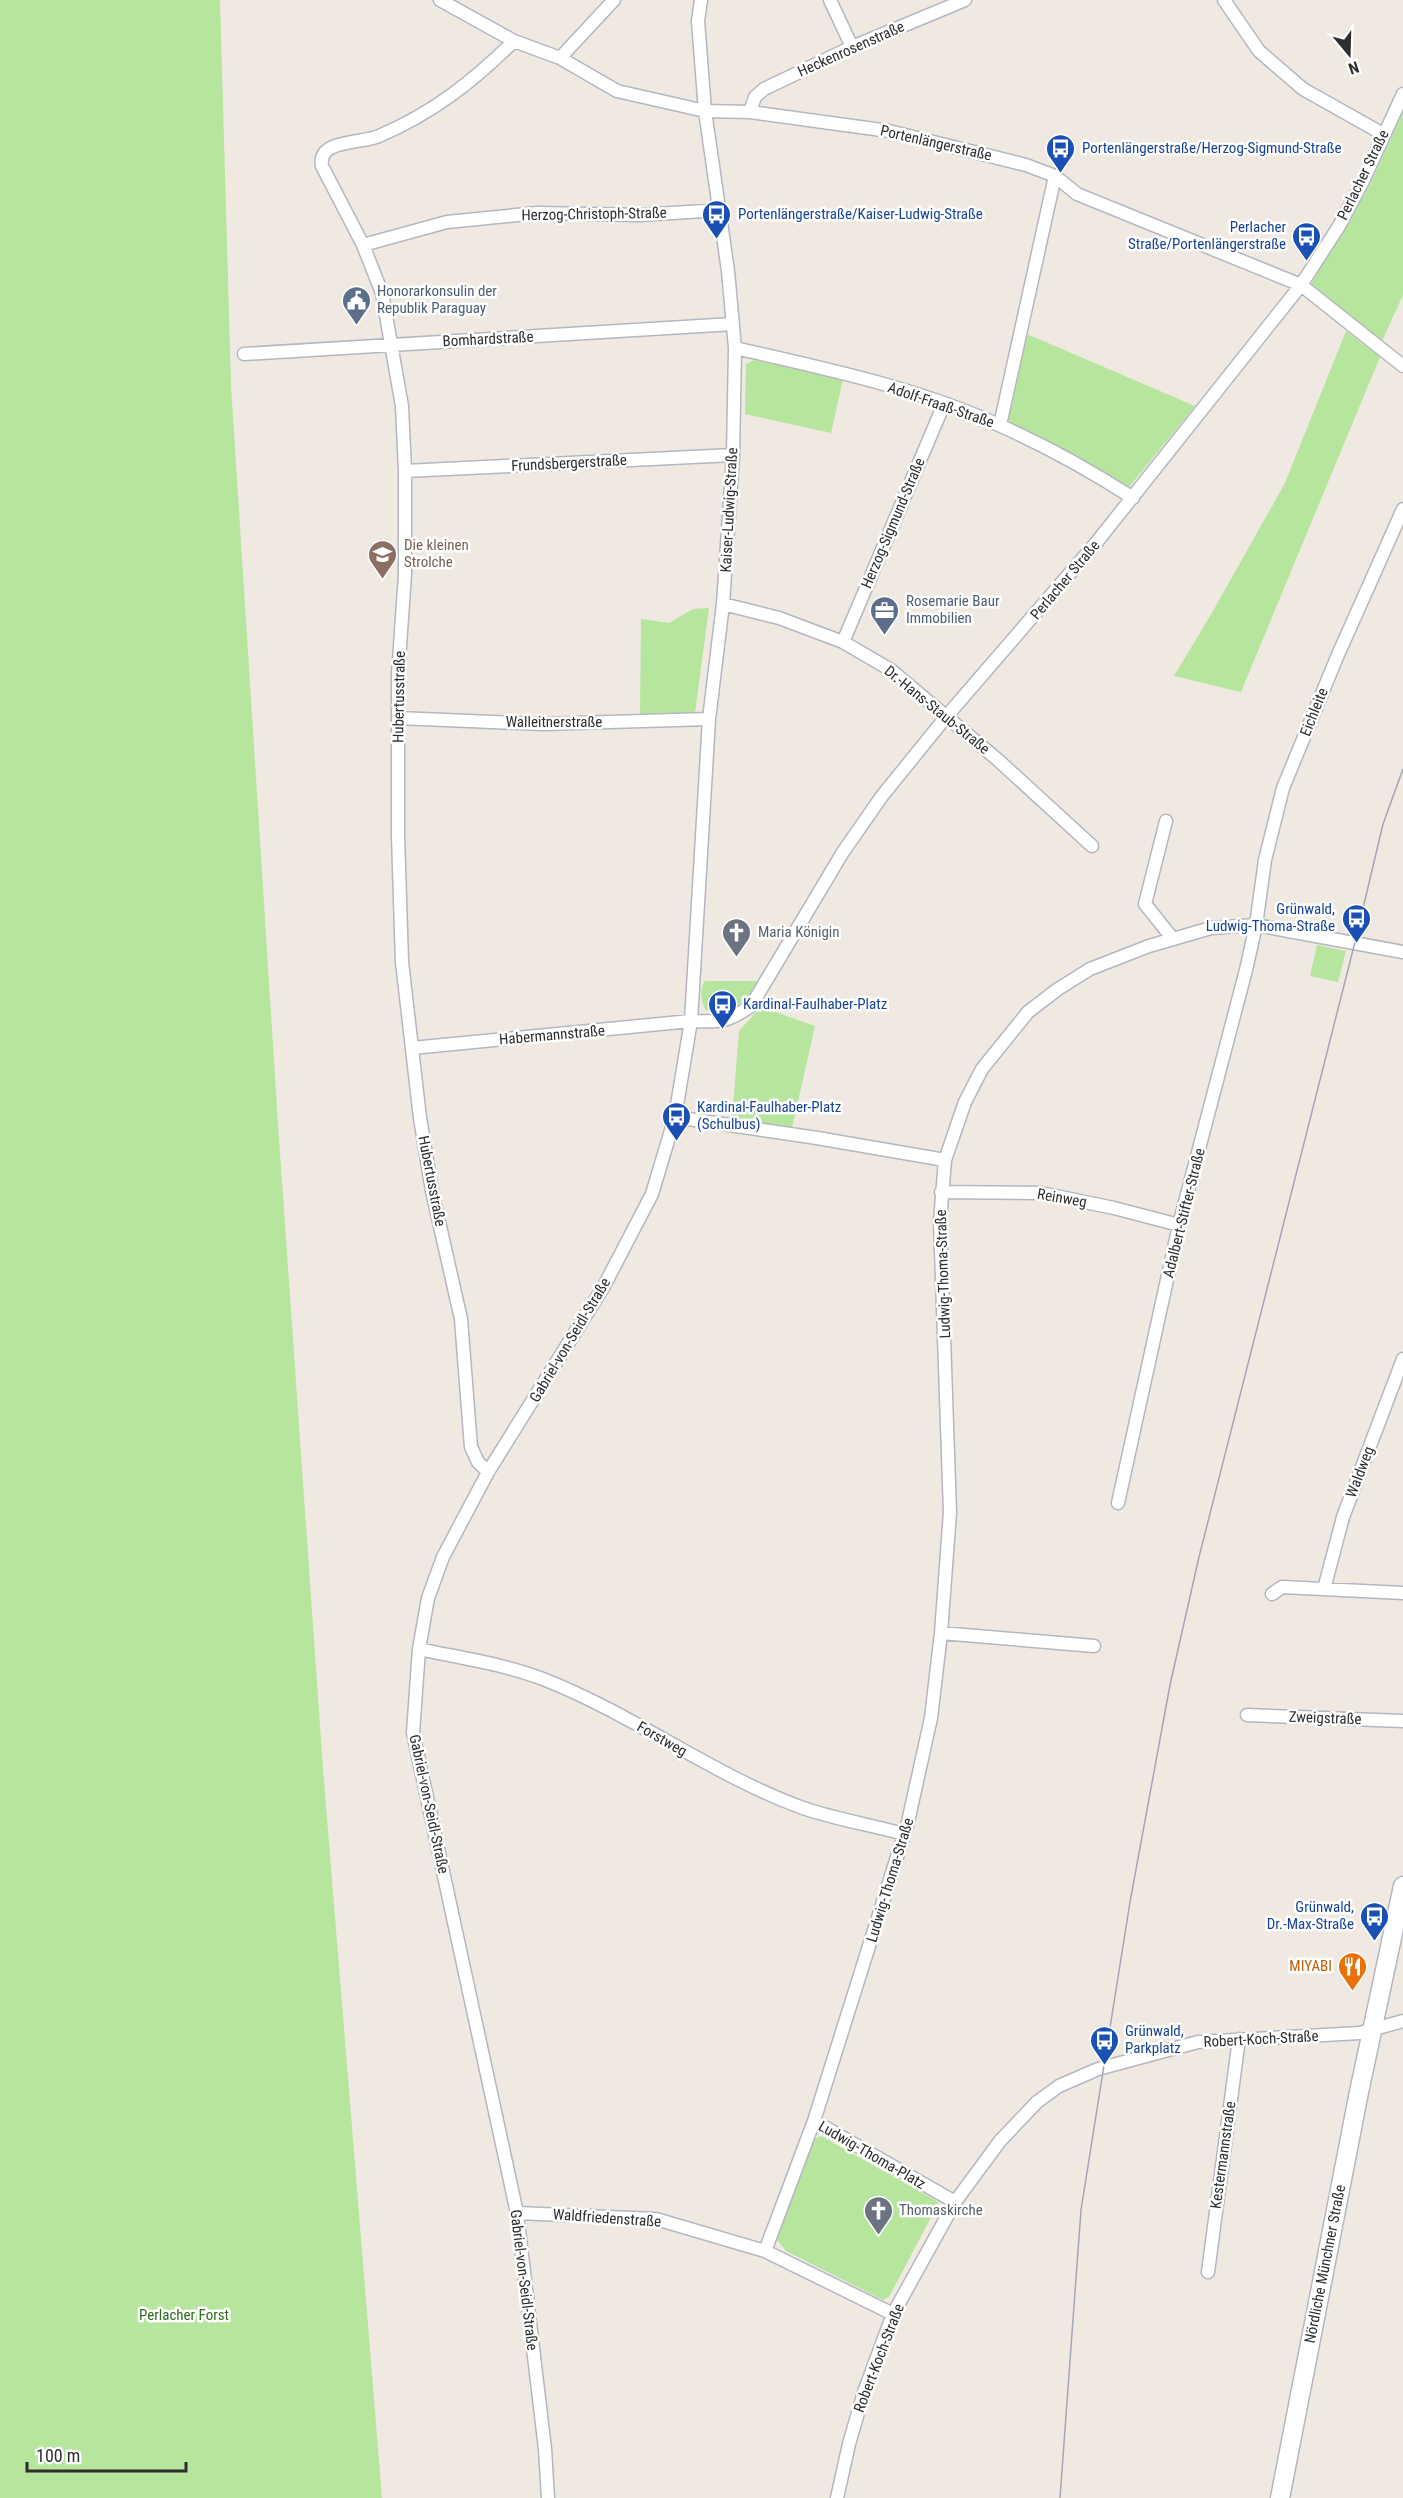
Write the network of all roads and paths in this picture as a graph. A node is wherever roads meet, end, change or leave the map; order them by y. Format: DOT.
graph roads {
  1 [pos="440,0"];
  2 [pos="615,0"];
  3 [pos="701,0"];
  4 [pos="830,0"];
  5 [pos="964,0"];
  6 [pos="1224,0"];
  7 [pos="514,41"];
  8 [pos="852,47"];
  9 [pos="560,58"];
  10 [pos="1403,94"];
  11 [pos="705,111"];
  12 [pos="750,112"];
  13 [pos="1383,134"];
  14 [pos="1054,176"];
  15 [pos="720,210"];
  16 [pos="363,245"];
  17 [pos="1300,285"];
  18 [pos="733,324"];
  19 [pos="392,345"];
  20 [pos="735,348"];
  21 [pos="244,354"];
  22 [pos="1403,366"];
  23 [pos="944,404"];
  24 [pos="1000,425"];
  25 [pos="733,455"];
  26 [pos="405,471"];
  27 [pos="1133,498"];
  28 [pos="1403,509"];
  29 [pos="723,604"];
  30 [pos="843,642"];
  31 [pos="946,717"];
  32 [pos="398,718"];
  33 [pos="709,719"];
  34 [pos="1167,821"];
  35 [pos="1092,846"];
  36 [pos="1257,925"];
  37 [pos="1173,939"];
  38 [pos="1403,952"];
  39 [pos="691,1021"];
  40 [pos="412,1048"];
  41 [pos="675,1118"];
  42 [pos="945,1161"];
  43 [pos="942,1192"];
  44 [pos="1179,1225"];
  45 [pos="1403,1359"];
  46 [pos="488,1472"];
  47 [pos="1118,1503"];
  48 [pos="1324,1589"];
  49 [pos="1403,1593"];
  50 [pos="1272,1594"];
  51 [pos="941,1633"];
  52 [pos="1094,1646"];
  53 [pos="419,1649"];
  54 [pos="1247,1714"];
  55 [pos="1403,1721"];
  56 [pos="904,1834"];
  57 [pos="1403,1886"];
  58 [pos="1403,2021"];
  59 [pos="1371,2030"];
  60 [pos="1239,2039"];
  61 [pos="814,2121"];
  62 [pos="955,2202"];
  63 [pos="517,2213"];
  64 [pos="765,2251"];
  65 [pos="1208,2272"];
  66 [pos="893,2314"];
  67 [pos="548,2498"];
  68 [pos="837,2498"];
  69 [pos="1280,2498"];
  1 -- 7 [label="street, Portenlängerstraße"];
  2 -- 9 [label="street"];
  3 -- 11 [label="street, Kaiser-Ludwig-Straße"];
  4 -- 8 [label="street"];
  5 -- 8 [label="street, Heckenrosenstraße"];
  6 -- 13 [label="street"];
  7 -- 9 [label="street, Portenlängerstraße"];
  7 -- 16 [label="street, Hubertusstraße"];
  8 -- 12 [label="street, Heckenrosenstraße"];
  9 -- 11 [label="street, Portenlängerstraße"];
  10 -- 13 [label="street, Perlacher Straße"];
  11 -- 12 [label="street, Portenlängerstraße"];
  11 -- 15 [label="street, Kaiser-Ludwig-Straße"];
  12 -- 14 [label="street, Portenlängerstraße"];
  13 -- 17 [label="street, Perlacher Straße"];
  14 -- 17 [label="street, Portenlängerstraße"];
  14 -- 24 [label="street"];
  15 -- 16 [label="street, Herzog-Christoph-Straße"];
  15 -- 18 [label="street, Kaiser-Ludwig-Straße"];
  16 -- 19 [label="street, Hubertusstraße"];
  17 -- 22 [label="street, Portenlängerstraße"];
  17 -- 27 [label="street, Perlacher Straße"];
  18 -- 19 [label="street, Bomhardstraße"];
  18 -- 20 [label="street, Kaiser-Ludwig-Straße"];
  19 -- 21 [label="street, Bomhardstraße"];
  19 -- 26 [label="street, Hubertusstraße"];
  20 -- 23 [label="street, Adolf-Fraaß-Straße"];
  20 -- 25 [label="street, Kaiser-Ludwig-Straße"];
  23 -- 24 [label="street, Adolf-Fraaß-Straße"];
  23 -- 30 [label="street, Herzog-Sigmund-Straße"];
  24 -- 27 [label="street, Adolf-Fraaß-Straße"];
  25 -- 26 [label="street, Frundsbergerstraße"];
  25 -- 29 [label="street, Kaiser-Ludwig-Straße"];
  26 -- 32 [label="street, Hubertusstraße"];
  27 -- 31 [label="street, Perlacher Straße"];
  28 -- 36 [label="street, Eichleite"];
  29 -- 30 [label="street, Dr.-Hans-Staub-Straße"];
  29 -- 33 [label="street, Kaiser-Ludwig-Straße"];
  30 -- 31 [label="street, Dr.-Hans-Staub-Straße"];
  31 -- 35 [label="street, Dr.-Hans-Staub-Straße"];
  31 -- 39 [label="street, Perlacher Straße"];
  32 -- 33 [label="street, Walleitnerstraße"];
  32 -- 40 [label="street, Hubertusstraße"];
  33 -- 39 [label="street, Kaiser-Ludwig-Straße"];
  34 -- 37 [label="street"];
  36 -- 37 [label="street, Ludwig-Thoma-Straße"];
  36 -- 38 [label="street, Ludwig-Thoma-Straße"];
  36 -- 44 [label="street, Adalbert-Stifter-Straße"];
  37 -- 42 [label="street, Ludwig-Thoma-Straße"];
  39 -- 40 [label="street, Habermannstraße"];
  39 -- 41 [label="street, Gabriel-von-Seidl-Straße"];
  40 -- 46 [label="street, Hubertusstraße"];
  41 -- 42 [label="street"];
  41 -- 46 [label="street, Gabriel-von-Seidl-Straße"];
  42 -- 43 [label="street, Ludwig-Thoma-Straße"];
  43 -- 44 [label="street, Reinweg"];
  43 -- 51 [label="street, Ludwig-Thoma-Straße"];
  44 -- 47 [label="street, Adalbert-Stifter-Straße"];
  45 -- 48 [label="street, Waldweg"];
  46 -- 53 [label="street, Gabriel-von-Seidl-Straße"];
  48 -- 49 [label="street"];
  48 -- 50 [label="street"];
  51 -- 52 [label="street"];
  51 -- 56 [label="street, Ludwig-Thoma-Straße"];
  53 -- 56 [label="street, Forstweg"];
  53 -- 63 [label="street, Gabriel-von-Seidl-Straße"];
  54 -- 55 [label="street, Zweigstraße"];
  56 -- 61 [label="street, Ludwig-Thoma-Straße"];
  57 -- 59 [label="main road, Nördliche Münchner Straße"];
  58 -- 59 [label="street, Robert-Koch-Straße"];
  59 -- 60 [label="street, Robert-Koch-Straße"];
  59 -- 69 [label="main road, Nördliche Münchner Straße"];
  60 -- 62 [label="street, Robert-Koch-Straße"];
  60 -- 65 [label="street, Kestermannstraße"];
  61 -- 62 [label="street, Ludwig-Thoma-Platz"];
  61 -- 64 [label="street, Ludwig-Thoma-Platz"];
  62 -- 66 [label="street, Robert-Koch-Straße"];
  63 -- 64 [label="street, Waldfriedenstraße"];
  63 -- 67 [label="street, Gabriel-von-Seidl-Straße"];
  64 -- 66 [label="street"];
  66 -- 68 [label="street, Robert-Koch-Straße"];
}
